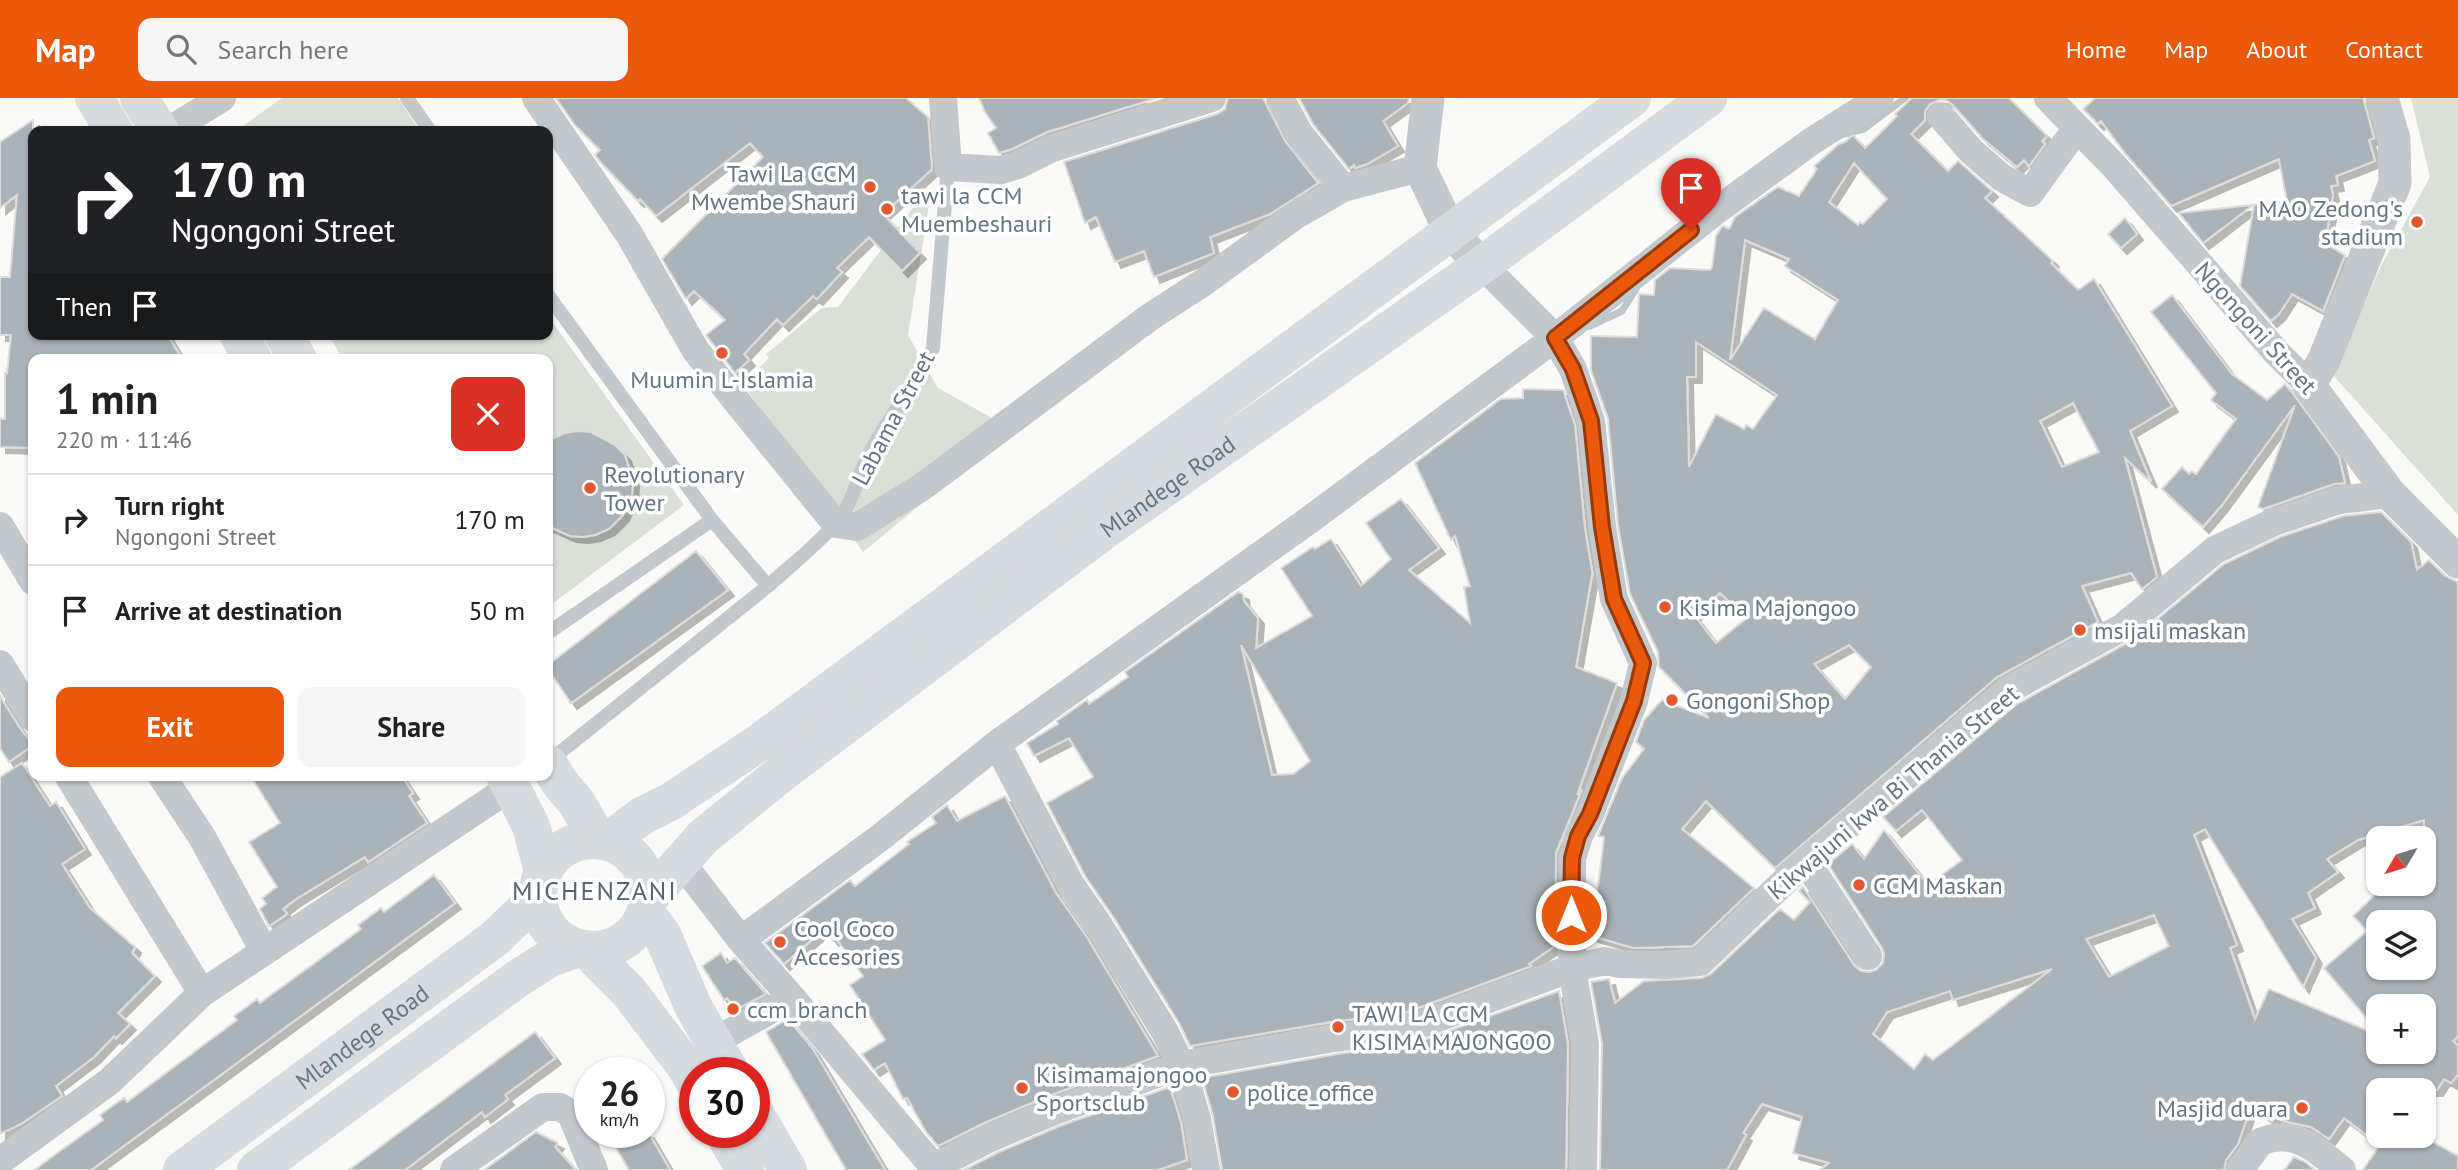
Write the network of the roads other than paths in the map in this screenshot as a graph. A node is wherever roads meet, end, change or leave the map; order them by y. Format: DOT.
graph roads {
  1 [pos="94,98"];
  2 [pos="139,98"];
  3 [pos="222,98"];
  4 [pos="407,98"];
  5 [pos="536,98"];
  6 [pos="943,98"];
  7 [pos="1212,98"];
  8 [pos="1280,98"];
  9 [pos="1428,98"];
  10 [pos="1632,98"];
  11 [pos="1708,98"];
  12 [pos="1880,98"];
  13 [pos="2049,98"];
  14 [pos="2382,98"];
  15 [pos="1941,116"];
  16 [pos="111,126"];
  17 [pos="157,126"];
  18 [pos="176,126"];
  19 [pos="427,126"];
  20 [pos="2077,128"];
  21 [pos="948,167"];
  22 [pos="1420,168"];
  23 [pos="1343,188"];
  24 [pos="1451,233"];
  25 [pos="1482,265"];
  26 [pos="553,302"];
  27 [pos="1555,338"];
  28 [pos="2309,384"];
  29 [pos="2390,494"];
  30 [pos="1092,519"];
  31 [pos="712,520"];
  32 [pos="836,524"];
  33 [pos="0,526"];
  34 [pos="2458,562"];
  35 [pos="28,573"];
  36 [pos="768,586"];
  37 [pos="553,631"];
  38 [pos="0,664"];
  39 [pos="28,710"];
  40 [pos="997,744"];
  41 [pos="553,759"];
  42 [pos="553,771"];
  43 [pos="72,781"];
  44 [pos="165,781"];
  45 [pos="508,781"];
  46 [pos="603,840"];
  47 [pos="681,862"];
  48 [pos="1806,862"];
  49 [pos="540,884"];
  50 [pos="647,907"];
  51 [pos="741,940"];
  52 [pos="582,949"];
  53 [pos="264,951"];
  54 [pos="1868,956"];
  55 [pos="1572,968"];
  56 [pos="202,993"];
  57 [pos="792,998"];
  58 [pos="722,1057"];
  59 [pos="679,1058"];
  60 [pos="1181,1065"];
  61 [pos="770,1139"];
  62 [pos="733,1148"];
  63 [pos="0,1161"];
  64 [pos="935,1168"];
  65 [pos="182,1170"];
  66 [pos="256,1170"];
  67 [pos="454,1170"];
  68 [pos="594,1170"];
  69 [pos="746,1170"];
  70 [pos="788,1170"];
  71 [pos="1206,1170"];
  72 [pos="1583,1170"];
  73 [pos="2240,1170"];
  74 [pos="2342,1170"];
  1 -- 16 [label="main road"];
  2 -- 17 [label="main road"];
  3 -- 18 [label="street"];
  4 -- 19 [label="lane"];
  5 -- 32 [label="street"];
  6 -- 21 [label="street, Labama Street"];
  7 -- 21 [label="street"];
  8 -- 23 [label="street"];
  9 -- 22 [label="street"];
  10 -- 24 [label="main road, Mlandege Road"];
  11 -- 25 [label="main road, Mlandege Road"];
  12 -- 27 [label="street"];
  13 -- 20 [label="street, Ngongoni Street"];
  14 -- 28 [label="street"];
  15 -- 20 [label="street"];
  20 -- 28 [label="street, Ngongoni Street"];
  21 -- 32 [label="lane, Labama Street"];
  22 -- 23 [label="street"];
  22 -- 24 [label="street"];
  23 -- 32 [label="street"];
  24 -- 25 [label="street"];
  24 -- 30 [label="main road, Mlandege Road"];
  25 -- 27 [label="street"];
  25 -- 30 [label="main road, Mlandege Road"];
  26 -- 31 [label="lane"];
  27 -- 40 [label="street"];
  27 -- 55 [label="street"];
  28 -- 29 [label="street, Ngongoni Street"];
  29 -- 34 [label="street, Ngongoni Street"];
  29 -- 48 [label="street, Kikwajuni kwa Bi Thania Street"];
  30 -- 46 [label="main road, Mlandege Road"];
  30 -- 47 [label="main road, Mlandege Road"];
  31 -- 36 [label="lane"];
  31 -- 37 [label="lane"];
  32 -- 36 [label="lane, Labama Street"];
  33 -- 35 [label="street"];
  36 -- 41 [label="lane, Labama Street"];
  38 -- 39 [label="street"];
  40 -- 51 [label="street"];
  40 -- 60 [label="street"];
  42 -- 46 [label="main road"];
  43 -- 56 [label="street"];
  44 -- 53 [label="street"];
  45 -- 49 [label="main road"];
  45 -- 53 [label="street"];
  46 -- 49 [label="main road"];
  46 -- 50 [label="main road"];
  47 -- 50 [label="main road, Mlandege Road"];
  47 -- 51 [label="street"];
  48 -- 54 [label="street"];
  48 -- 55 [label="street, Kikwajuni kwa Bi Thania Street"];
  49 -- 52 [label="main road"];
  49 -- 65 [label="main road, Mlandege Road"];
  50 -- 52 [label="main road"];
  50 -- 58 [label="main road"];
  51 -- 57 [label="street"];
  52 -- 59 [label="main road"];
  52 -- 66 [label="main road, Mlandege Road"];
  53 -- 56 [label="street"];
  55 -- 60 [label="street, Kikwajuni kwa Bi Thania Street"];
  55 -- 72 [label="street"];
  56 -- 63 [label="street"];
  57 -- 58 [label="street"];
  57 -- 64 [label="street"];
  60 -- 64 [label="street, Kikwajuni kwa Bi Thania Street"];
  60 -- 71 [label="street"];
  61 -- 70 [label="main road"];
  62 -- 69 [label="main road"];
  67 -- 68 [label="street"];
  73 -- 74 [label="street"];
}
